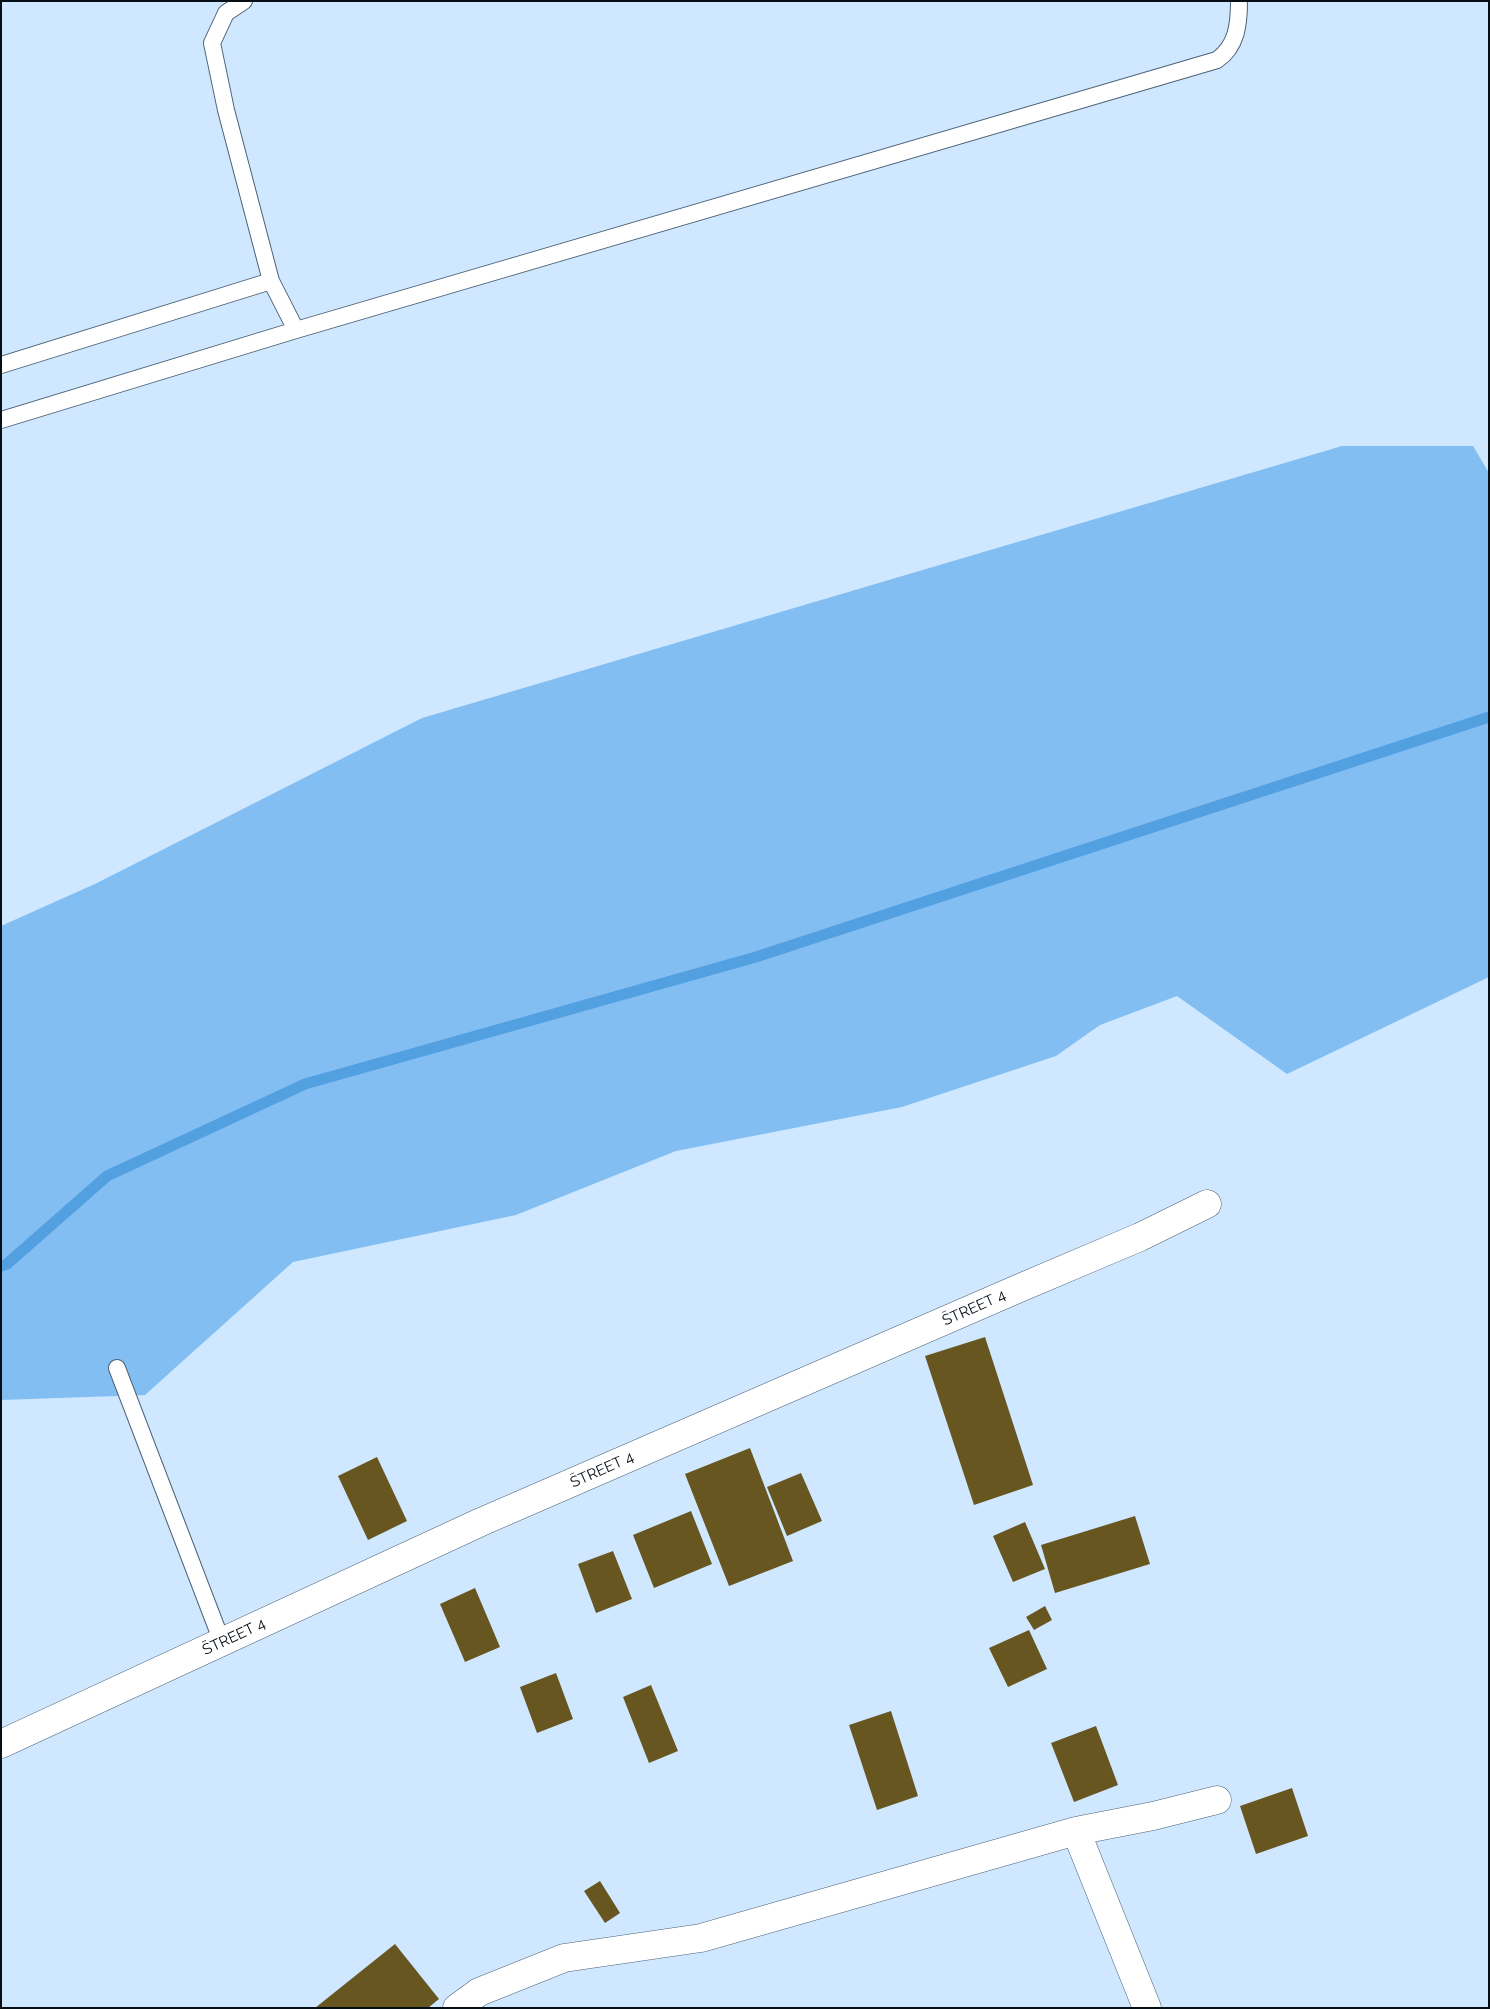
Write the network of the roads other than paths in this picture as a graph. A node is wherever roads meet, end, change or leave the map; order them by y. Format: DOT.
graph roads {
  1 [pos="244,1"];
  2 [pos="1239,1"];
  3 [pos="271,281"];
  4 [pos="296,330"];
  5 [pos="1,365"];
  6 [pos="1,420"];
  7 [pos="1207,1204"];
  8 [pos="117,1368"];
  9 [pos="222,1642"];
  10 [pos="1,1744"];
  11 [pos="1217,1800"];
  12 [pos="1076,1831"];
  13 [pos="457,2008"];
  14 [pos="1147,2008"];
  1 -- 3 [label="lane"];
  2 -- 4 [label="lane"];
  3 -- 4 [label="lane"];
  3 -- 5 [label="lane"];
  4 -- 6 [label="lane"];
  7 -- 9 [label="street, S̄TREET 4"];
  8 -- 9 [label="lane"];
  9 -- 10 [label="street, S̄TREET 4"];
  11 -- 12 [label="street"];
  12 -- 13 [label="street"];
  12 -- 14 [label="street"];
}
